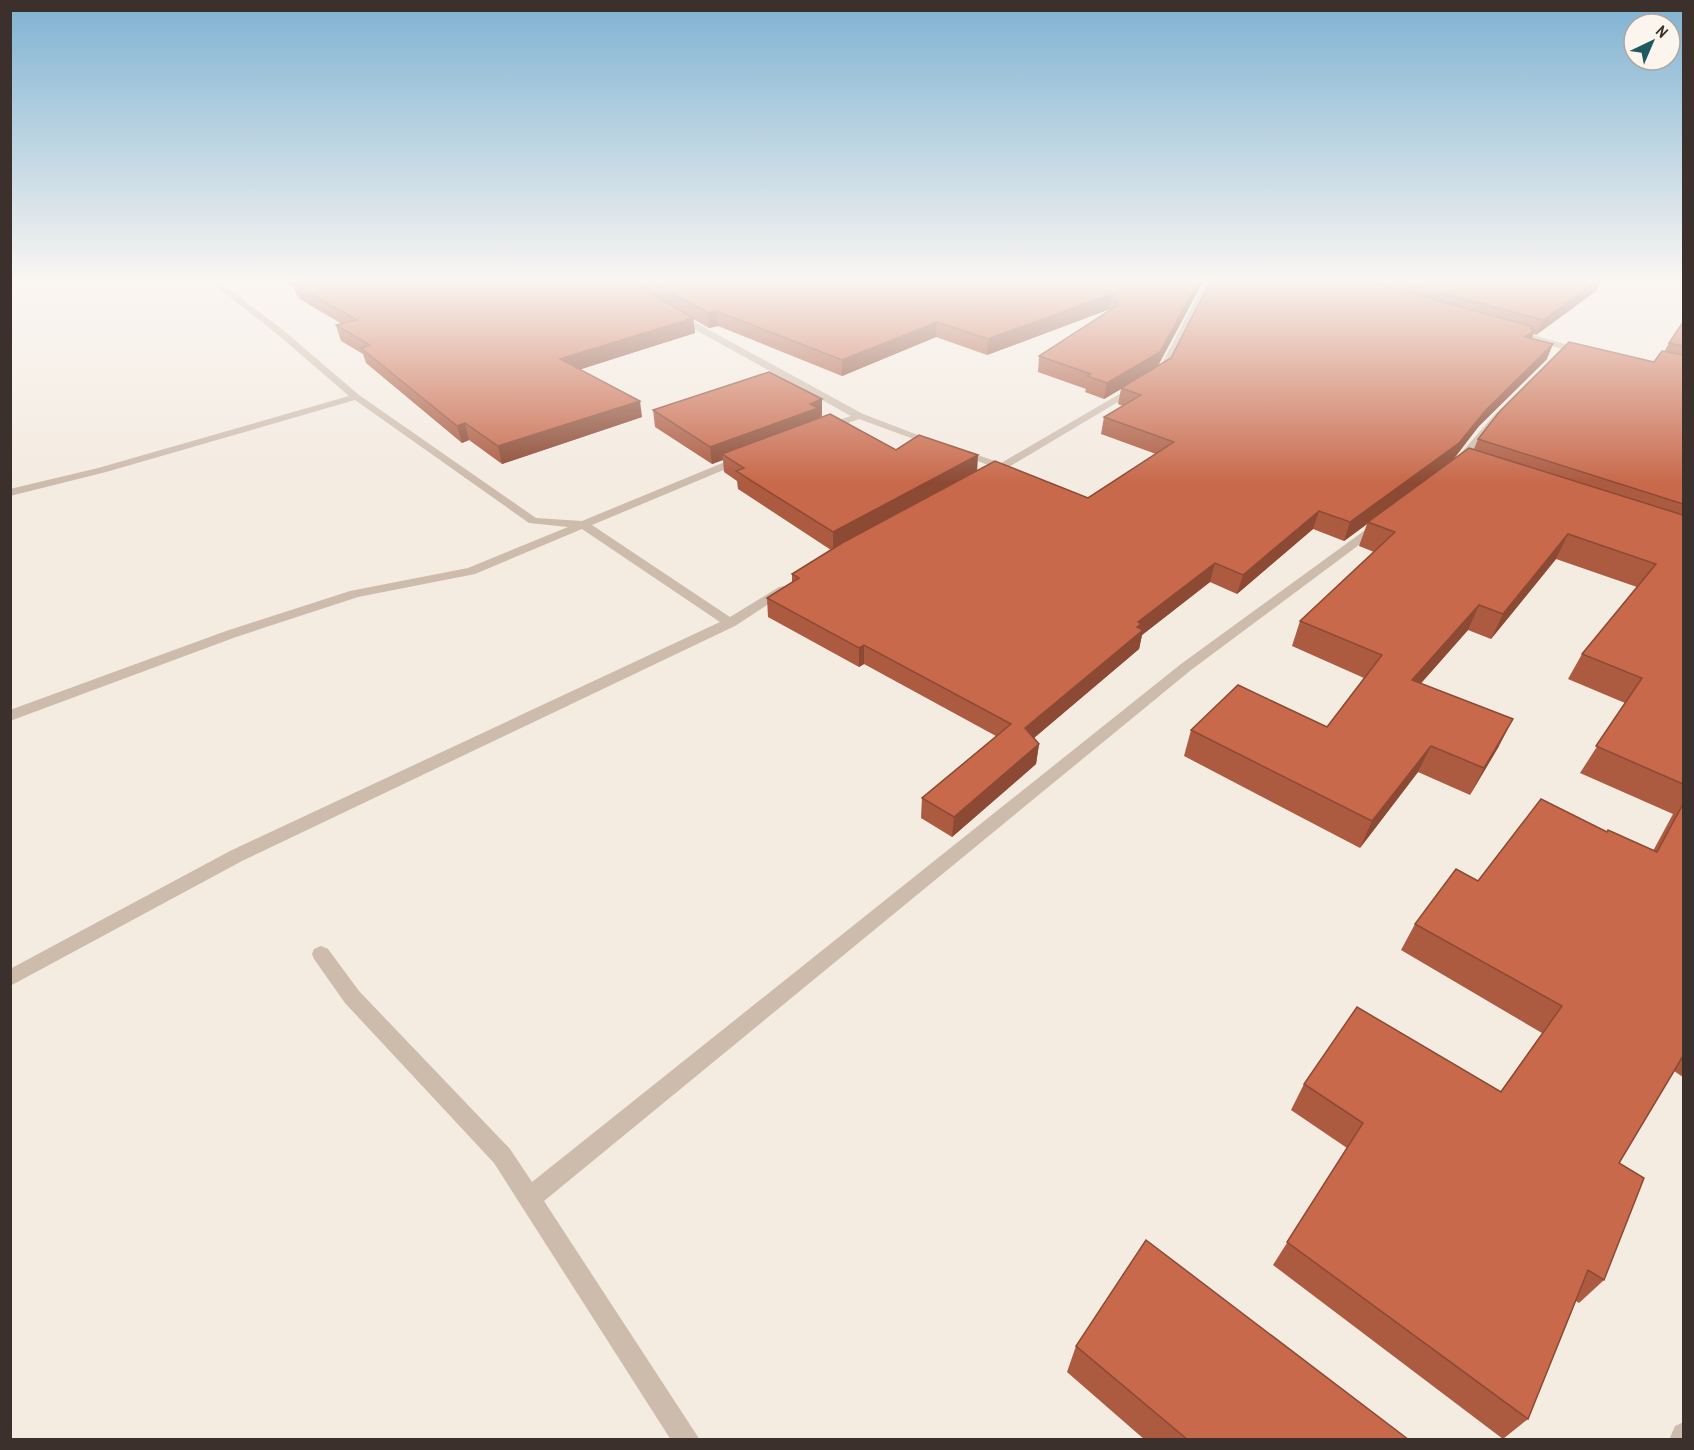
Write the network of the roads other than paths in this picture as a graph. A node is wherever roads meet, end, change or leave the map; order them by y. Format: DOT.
graph roads {
  1 [pos="298,348"];
  2 [pos="736,348"];
  3 [pos="1175,348"];
  4 [pos="1566,348"];
  5 [pos="1588,353"];
  6 [pos="1550,364"];
  7 [pos="1153,377"];
  8 [pos="1143,383"];
  9 [pos="356,397"];
  10 [pos="1510,405"];
  11 [pos="859,416"];
  12 [pos="814,432"];
  13 [pos="758,452"];
  14 [pos="1002,467"];
  15 [pos="1458,467"];
  16 [pos="971,484"];
  17 [pos="10,493"];
  18 [pos="1392,513"];
  19 [pos="582,524"];
  20 [pos="798,581"];
  21 [pos="730,623"];
  22 [pos="10,716"];
  23 [pos="321,954"];
  24 [pos="10,978"];
  25 [pos="530,1198"];
  26 [pos="1683,1435"];
  27 [pos="687,1440"];
  28 [pos="1682,1440"];
  1 -- 9 [label="street"];
  2 -- 11 [label="street"];
  3 -- 7 [label="street"];
  4 -- 5 [label="street"];
  4 -- 6 [label="street"];
  8 -- 14 [label="street"];
  9 -- 17 [label="street"];
  9 -- 19 [label="street"];
  10 -- 15 [label="street"];
  11 -- 12 [label="street"];
  11 -- 14 [label="street"];
  13 -- 19 [label="street"];
  14 -- 16 [label="street"];
  18 -- 25 [label="street"];
  19 -- 21 [label="street"];
  19 -- 22 [label="street"];
  20 -- 21 [label="street"];
  21 -- 24 [label="street"];
  23 -- 25 [label="street"];
  25 -- 27 [label="street"];
  26 -- 28 [label="street"];
}
